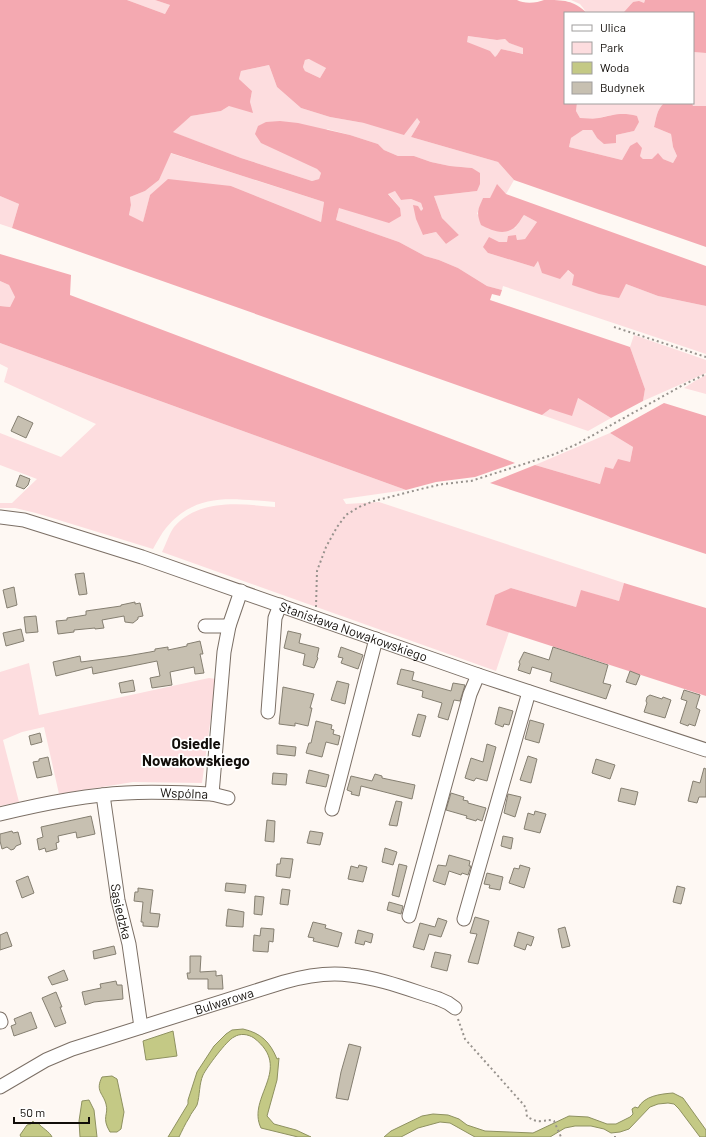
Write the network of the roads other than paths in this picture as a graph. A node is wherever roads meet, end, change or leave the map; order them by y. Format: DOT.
graph roads {
  1 [pos="0,517"];
  2 [pos="241,591"];
  3 [pos="280,605"];
  4 [pos="205,626"];
  5 [pos="229,626"];
  6 [pos="376,639"];
  7 [pos="478,675"];
  8 [pos="528,692"];
  9 [pos="268,712"];
  10 [pos="706,750"];
  11 [pos="212,794"];
  12 [pos="103,795"];
  13 [pos="228,798"];
  14 [pos="332,809"];
  15 [pos="0,814"];
  16 [pos="409,916"];
  17 [pos="464,919"];
  18 [pos="455,1008"];
  19 [pos="141,1027"];
  20 [pos="0,1087"];
  1 -- 2 [label="street, Stanisława Nowakowskiego"];
  2 -- 3 [label="street, Stanisława Nowakowskiego"];
  2 -- 5 [label="street, Wspólna"];
  3 -- 6 [label="street, Stanisława Nowakowskiego"];
  3 -- 9 [label="street"];
  4 -- 5 [label="street"];
  5 -- 11 [label="street, Wspólna"];
  6 -- 7 [label="street, Stanisława Nowakowskiego"];
  6 -- 14 [label="street"];
  7 -- 8 [label="street, Stanisława Nowakowskiego"];
  7 -- 16 [label="street"];
  8 -- 10 [label="street, Stanisława Nowakowskiego"];
  8 -- 17 [label="street"];
  11 -- 12 [label="street, Wspólna"];
  11 -- 13 [label="street"];
  12 -- 15 [label="street, Wspólna"];
  12 -- 19 [label="street, Sąsiedzka"];
  18 -- 19 [label="street, Bulwarowa"];
  19 -- 20 [label="street, Bulwarowa"];
}
